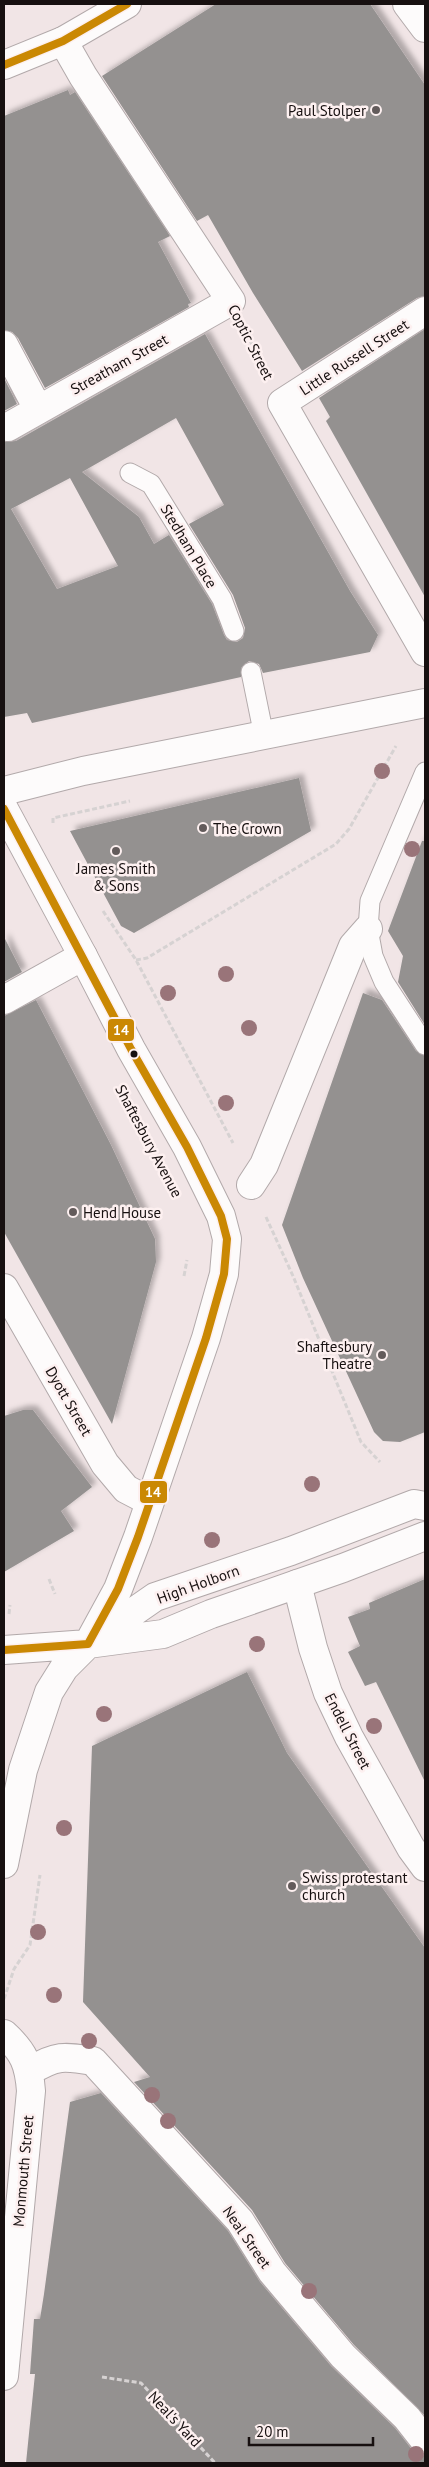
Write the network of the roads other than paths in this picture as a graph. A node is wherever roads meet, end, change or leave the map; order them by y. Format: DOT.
graph roads {
  1 [pos="127,4"];
  2 [pos="407,4"];
  3 [pos="425,28"];
  4 [pos="63,41"];
  5 [pos="4,65"];
  6 [pos="231,301"];
  7 [pos="425,311"];
  8 [pos="4,345"];
  9 [pos="38,409"];
  10 [pos="8,427"];
  11 [pos="130,473"];
  12 [pos="234,631"];
  13 [pos="425,652"];
  14 [pos="251,672"];
  15 [pos="425,703"];
  16 [pos="264,736"];
  17 [pos="425,772"];
  18 [pos="4,792"];
  19 [pos="4,809"];
  20 [pos="368,929"];
  21 [pos="83,956"];
  22 [pos="4,1000"];
  23 [pos="425,1045"];
  24 [pos="252,1185"];
  25 [pos="4,1288"];
  26 [pos="149,1501"];
  27 [pos="425,1506"];
  28 [pos="425,1536"];
  29 [pos="297,1584"];
  30 [pos="88,1644"];
  31 [pos="4,1650"];
  32 [pos="4,1864"];
  33 [pos="425,1868"];
  34 [pos="4,2034"];
  35 [pos="30,2071"];
  36 [pos="4,2376"];
  37 [pos="425,2441"];
  1 -- 4 [label="street"];
  2 -- 3 [label="street"];
  4 -- 5 [label="street"];
  4 -- 6 [label="street, Coptic Street"];
  6 -- 9 [label="street, Streatham Street"];
  7 -- 13 [label="street, Little Russell Street"];
  8 -- 9 [label="street"];
  9 -- 10 [label="street, Streatham Street"];
  11 -- 12 [label="lane, Stedham Place"];
  14 -- 16 [label="lane"];
  15 -- 16 [label="street"];
  16 -- 18 [label="street"];
  17 -- 20 [label="lane"];
  19 -- 21 [label="street, Shaftesbury Avenue"];
  20 -- 23 [label="lane"];
  20 -- 24 [label="street"];
  21 -- 22 [label="street"];
  21 -- 26 [label="street, Shaftesbury Avenue"];
  25 -- 26 [label="street, Dyott Street"];
  26 -- 30 [label="street, Shaftesbury Avenue"];
  27 -- 30 [label="street, High Holborn"];
  28 -- 29 [label="street"];
  29 -- 30 [label="street"];
  29 -- 33 [label="street, Endell Street"];
  30 -- 31 [label="street"];
  30 -- 32 [label="street, Shaftesbury Avenue"];
  34 -- 35 [label="street, Monmouth Street"];
  35 -- 36 [label="street, Monmouth Street"];
  35 -- 37 [label="street, Neal Street"];
}
